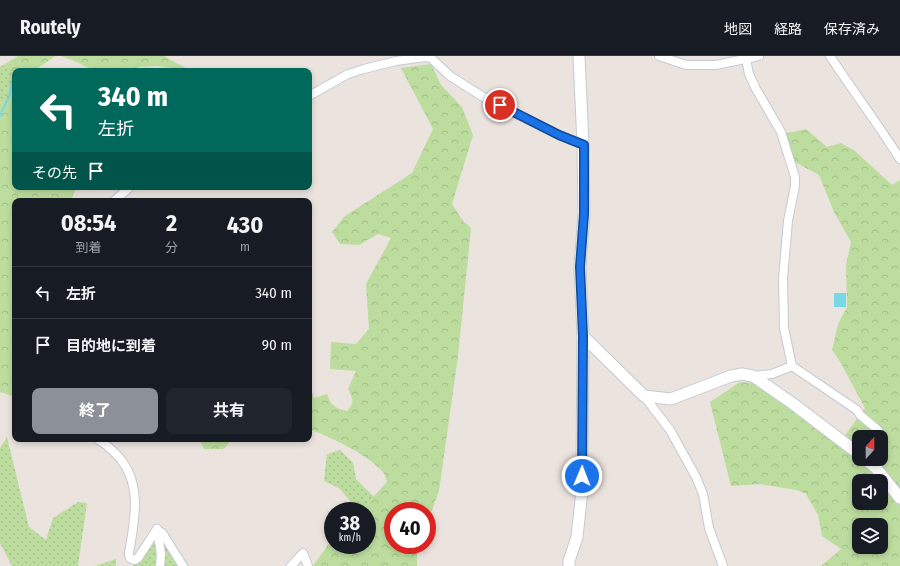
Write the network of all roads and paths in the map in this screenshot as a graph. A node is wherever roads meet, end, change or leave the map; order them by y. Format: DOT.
graph roads {
  1 [pos="579,56"];
  2 [pos="659,56"];
  3 [pos="759,56"];
  4 [pos="830,56"];
  5 [pos="746,59"];
  6 [pos="312,94"];
  7 [pos="584,145"];
  8 [pos="900,159"];
  9 [pos="127,190"];
  10 [pos="117,198"];
  11 [pos="583,336"];
  12 [pos="792,366"];
  13 [pos="753,376"];
  14 [pos="644,396"];
  15 [pos="878,430"];
  16 [pos="103,442"];
  17 [pos="852,449"];
  18 [pos="874,466"];
  19 [pos="900,498"];
  20 [pos="156,529"];
  21 [pos="160,566"];
  22 [pos="183,566"];
  23 [pos="291,566"];
  24 [pos="308,566"];
  25 [pos="569,566"];
  26 [pos="723,566"];
  1 -- 7 [label="street"];
  2 -- 5 [label="street"];
  3 -- 5 [label="street"];
  4 -- 8 [label="street"];
  5 -- 12 [label="street"];
  6 -- 7 [label="street"];
  7 -- 11 [label="street"];
  9 -- 10 [label="street"];
  11 -- 14 [label="street"];
  11 -- 25 [label="street"];
  12 -- 13 [label="street"];
  12 -- 15 [label="street"];
  13 -- 14 [label="street"];
  13 -- 17 [label="street"];
  14 -- 26 [label="street"];
  16 -- 20 [label="street"];
  18 -- 19 [label="street"];
  20 -- 21 [label="street"];
  20 -- 22 [label="street"];
  23 -- 24 [label="street"];
}
